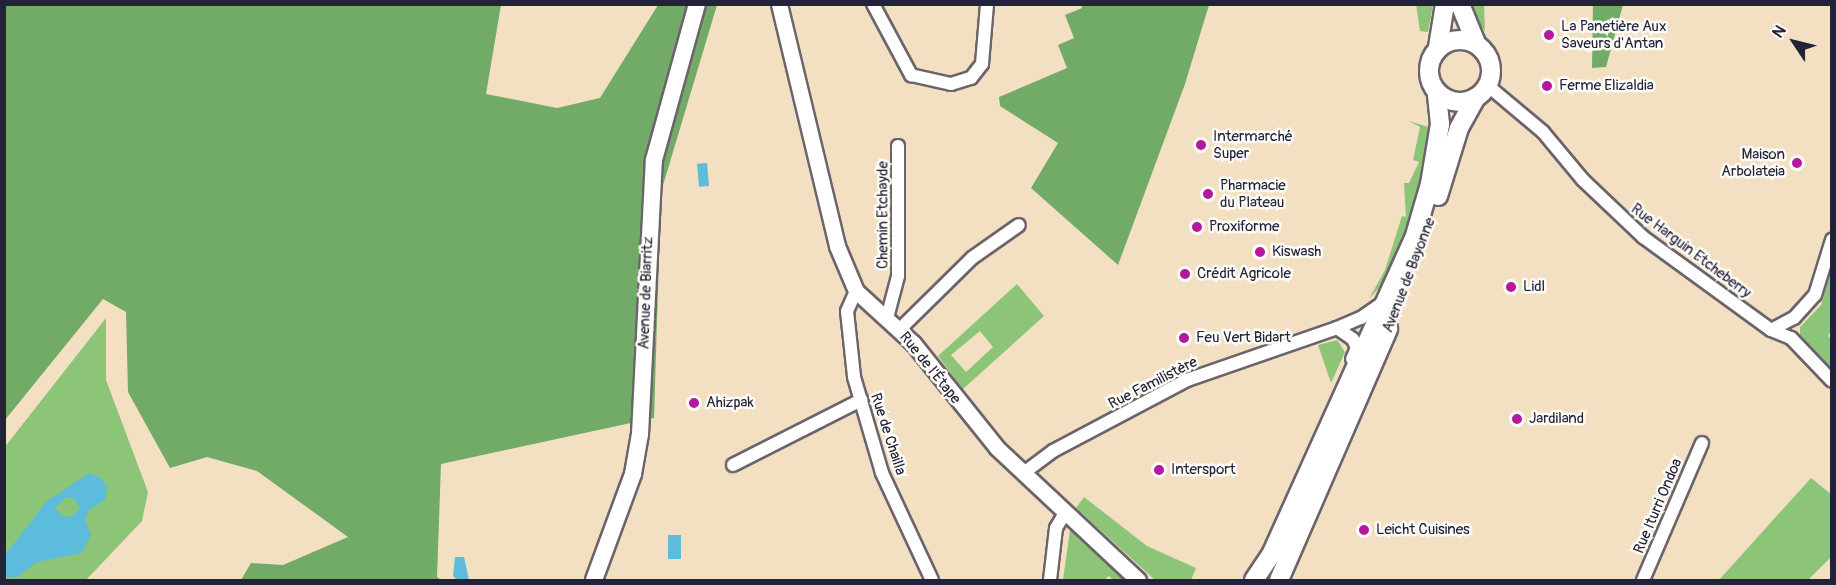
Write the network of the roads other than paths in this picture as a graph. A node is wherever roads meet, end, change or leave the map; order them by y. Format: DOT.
graph roads {
  1 [pos="697,4"];
  2 [pos="779,4"];
  3 [pos="873,4"];
  4 [pos="987,4"];
  5 [pos="1445,4"];
  6 [pos="1460,4"];
  7 [pos="1476,44"];
  8 [pos="1438,47"];
  9 [pos="1482,91"];
  10 [pos="1437,93"];
  11 [pos="898,146"];
  12 [pos="1019,225"];
  13 [pos="1832,240"];
  14 [pos="856,291"];
  15 [pos="887,318"];
  16 [pos="1369,322"];
  17 [pos="1337,328"];
  18 [pos="899,330"];
  19 [pos="1771,330"];
  20 [pos="1832,381"];
  21 [pos="861,400"];
  22 [pos="1350,417"];
  23 [pos="1702,443"];
  24 [pos="1317,456"];
  25 [pos="733,465"];
  26 [pos="1025,472"];
  27 [pos="1307,478"];
  28 [pos="1065,513"];
  29 [pos="594,580"];
  30 [pos="932,580"];
  31 [pos="1050,580"];
  32 [pos="1138,580"];
  33 [pos="1254,580"];
  34 [pos="1266,580"];
  35 [pos="1279,580"];
  36 [pos="1643,580"];
  1 -- 29 [label="main road, Avenue de Biarritz"];
  2 -- 14 [label="street, Rue de l'Étape"];
  3 -- 4 [label="street"];
  5 -- 8 [label="main road"];
  6 -- 7 [label="main road"];
  7 -- 8 [label="main road"];
  7 -- 9 [label="main road"];
  8 -- 10 [label="main road"];
  9 -- 10 [label="main road"];
  9 -- 19 [label="street, Rue Harguin Etcheberry"];
  9 -- 22 [label="main road, Avenue de Bayonne"];
  10 -- 16 [label="main road, Avenue de Bayonne"];
  11 -- 15 [label="street, Chemin Etchayde"];
  12 -- 18 [label="street"];
  13 -- 19 [label="street"];
  14 -- 15 [label="street, Rue de l'Étape"];
  14 -- 21 [label="street, Rue de Chailla"];
  15 -- 18 [label="street, Rue de l'Étape"];
  16 -- 17 [label="street, Rue Familistère"];
  16 -- 22 [label="street, Avenue de Bayonne"];
  16 -- 24 [label="main road, Avenue de Bayonne"];
  17 -- 24 [label="street, Avenue de Bayonne"];
  17 -- 26 [label="street, Rue Familistère"];
  18 -- 26 [label="street, Rue de l'Étape"];
  19 -- 20 [label="street, Rue Harguin Etcheberry"];
  21 -- 25 [label="street"];
  21 -- 30 [label="street, Rue de Chailla"];
  22 -- 35 [label="main road, Avenue de Bayonne"];
  23 -- 36 [label="street, Rue Iturri Ondoa"];
  24 -- 27 [label="main road, Avenue de Bayonne"];
  26 -- 28 [label="street, Rue de l'Étape"];
  27 -- 33 [label="main road, Avenue de Bayonne"];
  27 -- 34 [label="main road, Avenue de Bayonne"];
  28 -- 31 [label="street"];
  28 -- 32 [label="street, Rue de l'Étape"];
}
